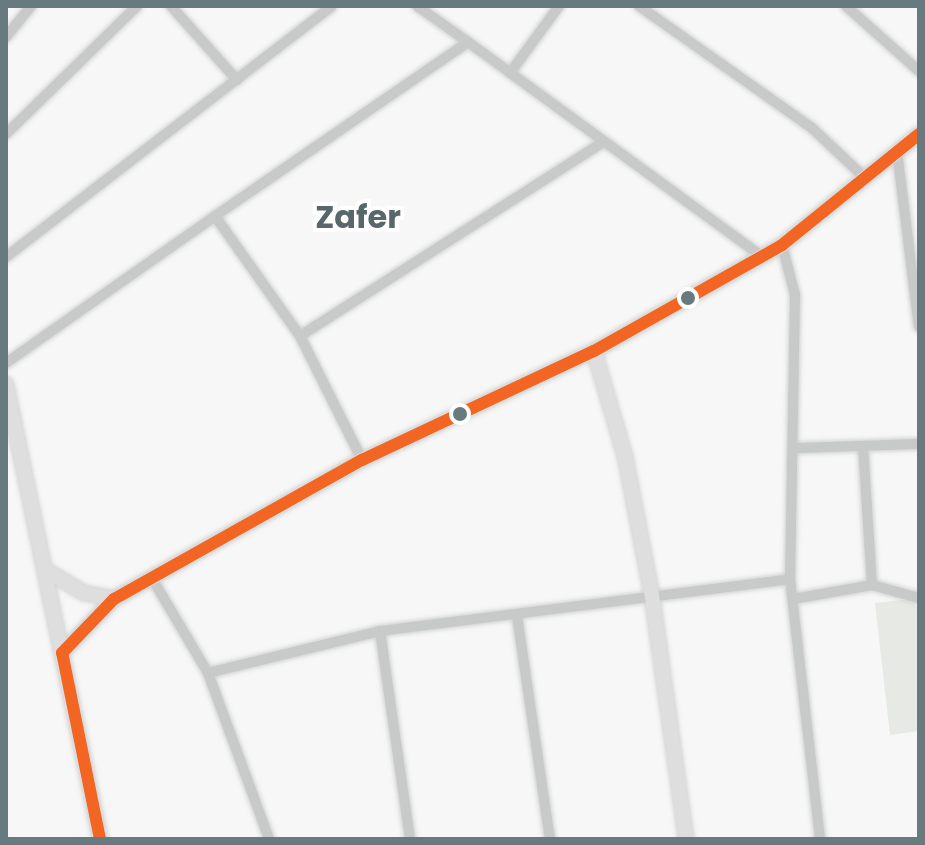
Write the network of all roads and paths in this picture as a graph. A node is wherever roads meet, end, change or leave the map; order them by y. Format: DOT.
graph roads {
  1 [pos="31,6"];
  2 [pos="137,6"];
  3 [pos="171,6"];
  4 [pos="332,6"];
  5 [pos="417,6"];
  6 [pos="559,6"];
  7 [pos="639,6"];
  8 [pos="846,6"];
  9 [pos="6,37"];
  10 [pos="468,42"];
  11 [pos="919,71"];
  12 [pos="510,73"];
  13 [pos="237,80"];
  14 [pos="6,134"];
  15 [pos="919,134"];
  16 [pos="603,142"];
  17 [pos="897,151"];
  18 [pos="865,178"];
  19 [pos="215,216"];
  20 [pos="782,245"];
  21 [pos="762,256"];
  22 [pos="6,257"];
  23 [pos="917,282"];
  24 [pos="919,327"];
  25 [pos="300,336"];
  26 [pos="594,351"];
  27 [pos="6,363"];
  28 [pos="6,384"];
  29 [pos="919,444"];
  30 [pos="863,446"];
  31 [pos="797,448"];
  32 [pos="12,450"];
  33 [pos="362,460"];
  34 [pos="47,571"];
  35 [pos="790,579"];
  36 [pos="153,580"];
  37 [pos="872,585"];
  38 [pos="652,596"];
  39 [pos="919,598"];
  40 [pos="114,599"];
  41 [pos="793,599"];
  42 [pos="517,616"];
  43 [pos="380,631"];
  44 [pos="62,653"];
  45 [pos="208,673"];
  46 [pos="100,839"];
  47 [pos="269,839"];
  48 [pos="410,839"];
  49 [pos="550,839"];
  50 [pos="686,839"];
  51 [pos="820,839"];
  1 -- 9 [label="street"];
  2 -- 14 [label="street"];
  3 -- 13 [label="street"];
  4 -- 13 [label="street"];
  5 -- 10 [label="street"];
  6 -- 12 [label="street"];
  7 -- 18 [label="street"];
  8 -- 11 [label="street"];
  10 -- 12 [label="street"];
  10 -- 19 [label="street"];
  12 -- 16 [label="street"];
  13 -- 22 [label="street"];
  15 -- 17 [label="street"];
  16 -- 21 [label="street"];
  16 -- 25 [label="street"];
  17 -- 18 [label="street"];
  17 -- 23 [label="street"];
  18 -- 20 [label="street"];
  19 -- 25 [label="street"];
  19 -- 27 [label="street"];
  20 -- 21 [label="street"];
  20 -- 31 [label="street"];
  21 -- 26 [label="street"];
  23 -- 24 [label="street"];
  25 -- 33 [label="street"];
  26 -- 33 [label="street"];
  26 -- 38 [label="street"];
  28 -- 32 [label="street"];
  29 -- 30 [label="street"];
  30 -- 31 [label="street"];
  30 -- 37 [label="street"];
  31 -- 35 [label="street"];
  32 -- 34 [label="street"];
  33 -- 36 [label="street"];
  34 -- 40 [label="street"];
  34 -- 44 [label="street"];
  35 -- 38 [label="street"];
  35 -- 41 [label="street"];
  36 -- 40 [label="street"];
  36 -- 45 [label="street"];
  37 -- 39 [label="street"];
  37 -- 41 [label="street"];
  38 -- 42 [label="street"];
  38 -- 50 [label="street"];
  40 -- 44 [label="street"];
  41 -- 51 [label="street"];
  42 -- 43 [label="street"];
  42 -- 49 [label="street"];
  43 -- 45 [label="street"];
  43 -- 48 [label="street"];
  44 -- 46 [label="street"];
  45 -- 47 [label="street"];
}
